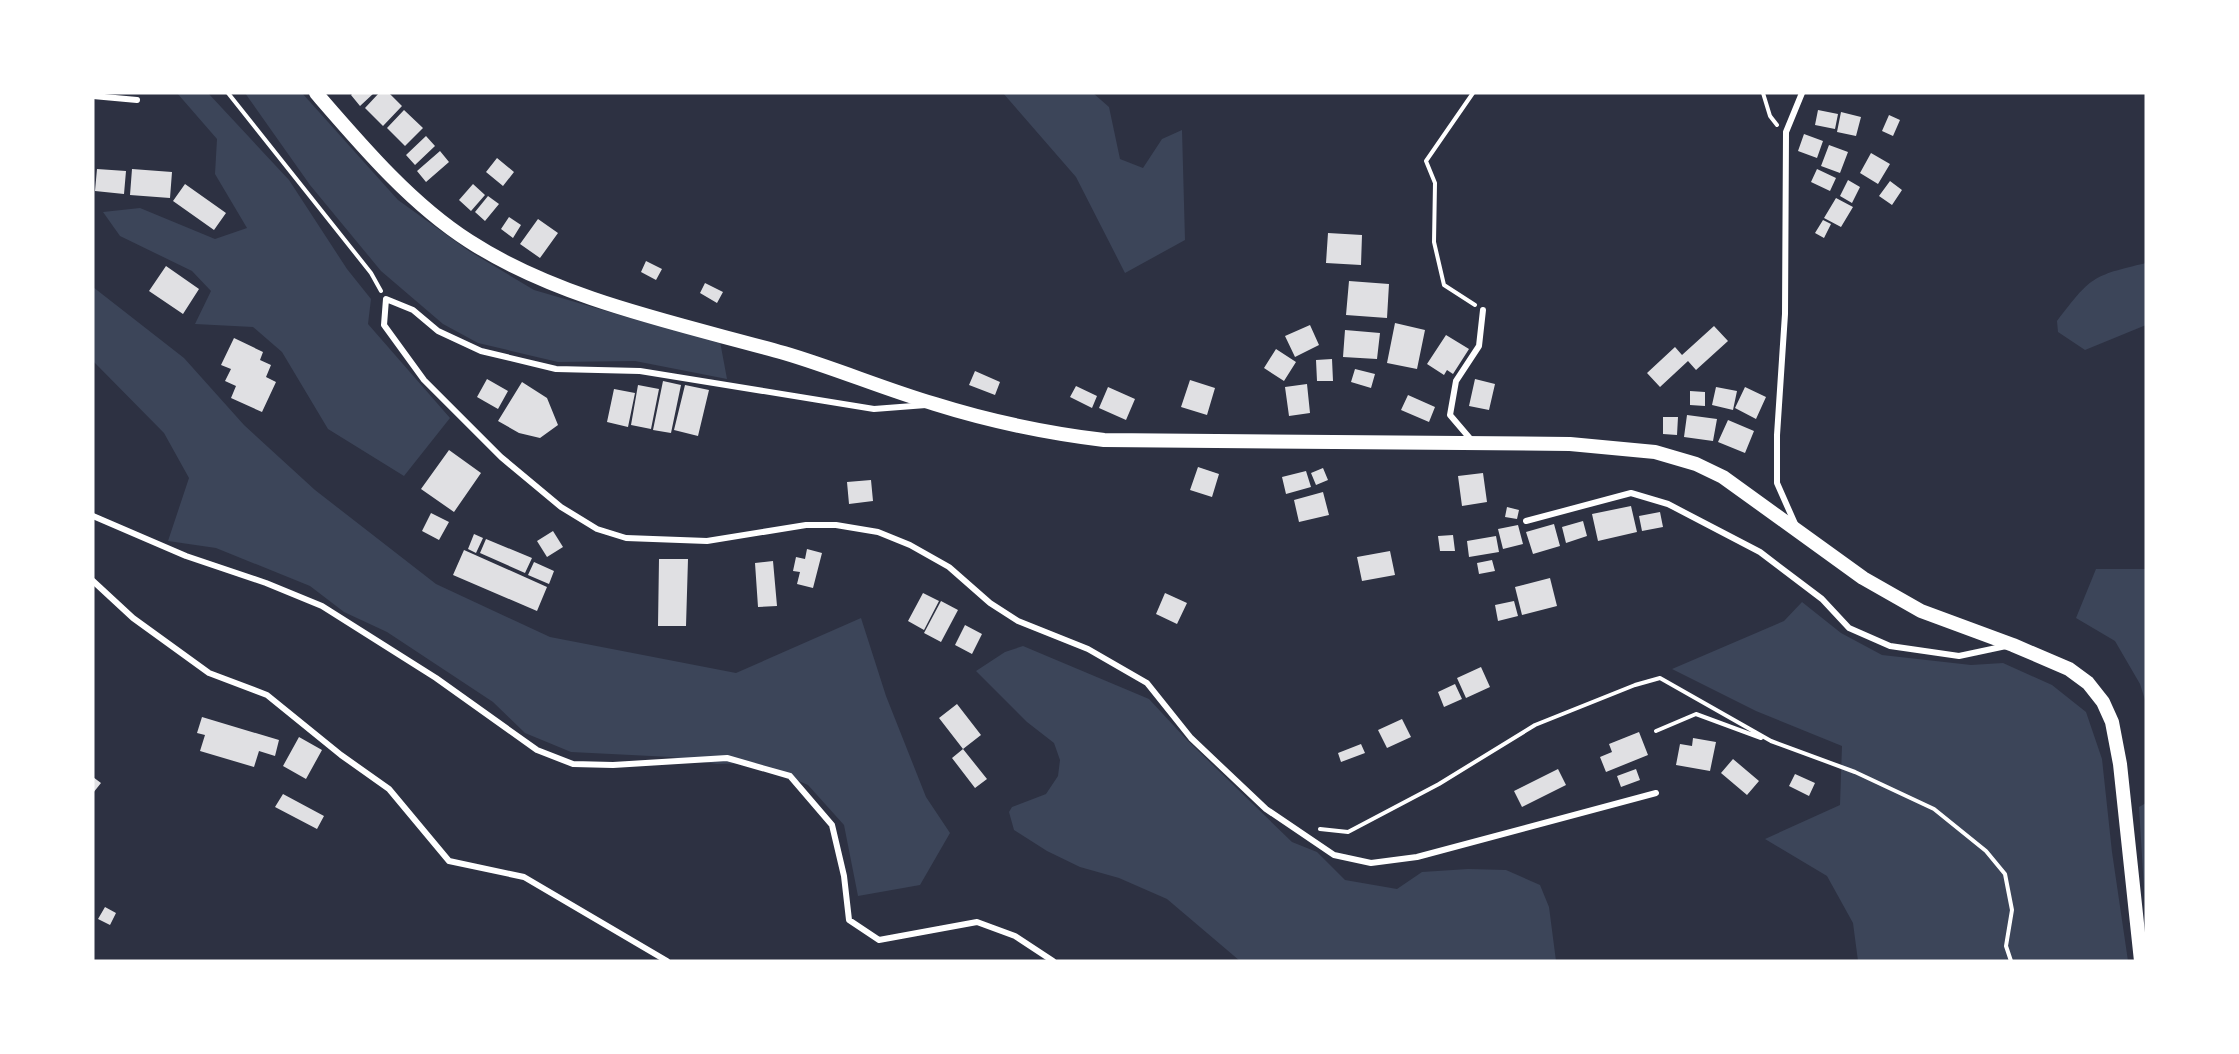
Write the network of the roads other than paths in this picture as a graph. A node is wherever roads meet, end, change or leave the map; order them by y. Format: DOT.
graph roads {
  1 [pos="316,93"];
  2 [pos="1802,93"];
  3 [pos="93,96"];
  4 [pos="137,100"];
  5 [pos="1483,310"];
  6 [pos="936,405"];
  7 [pos="1473,442"];
  8 [pos="93,516"];
  9 [pos="1526,521"];
  10 [pos="1800,534"];
  11 [pos="93,581"];
  12 [pos="2013,645"];
  13 [pos="1656,793"];
  14 [pos="667,961"];
  15 [pos="1053,961"];
  16 [pos="2141,961"];
  1 -- 6 [label="main road"];
  2 -- 10 [label="street"];
  3 -- 4 [label="street"];
  5 -- 7 [label="street"];
  6 -- 7 [label="main road"];
  6 -- 13 [label="street"];
  7 -- 10 [label="main road"];
  8 -- 15 [label="street"];
  9 -- 12 [label="street"];
  10 -- 12 [label="main road"];
  11 -- 14 [label="street"];
  12 -- 16 [label="main road"];
}
